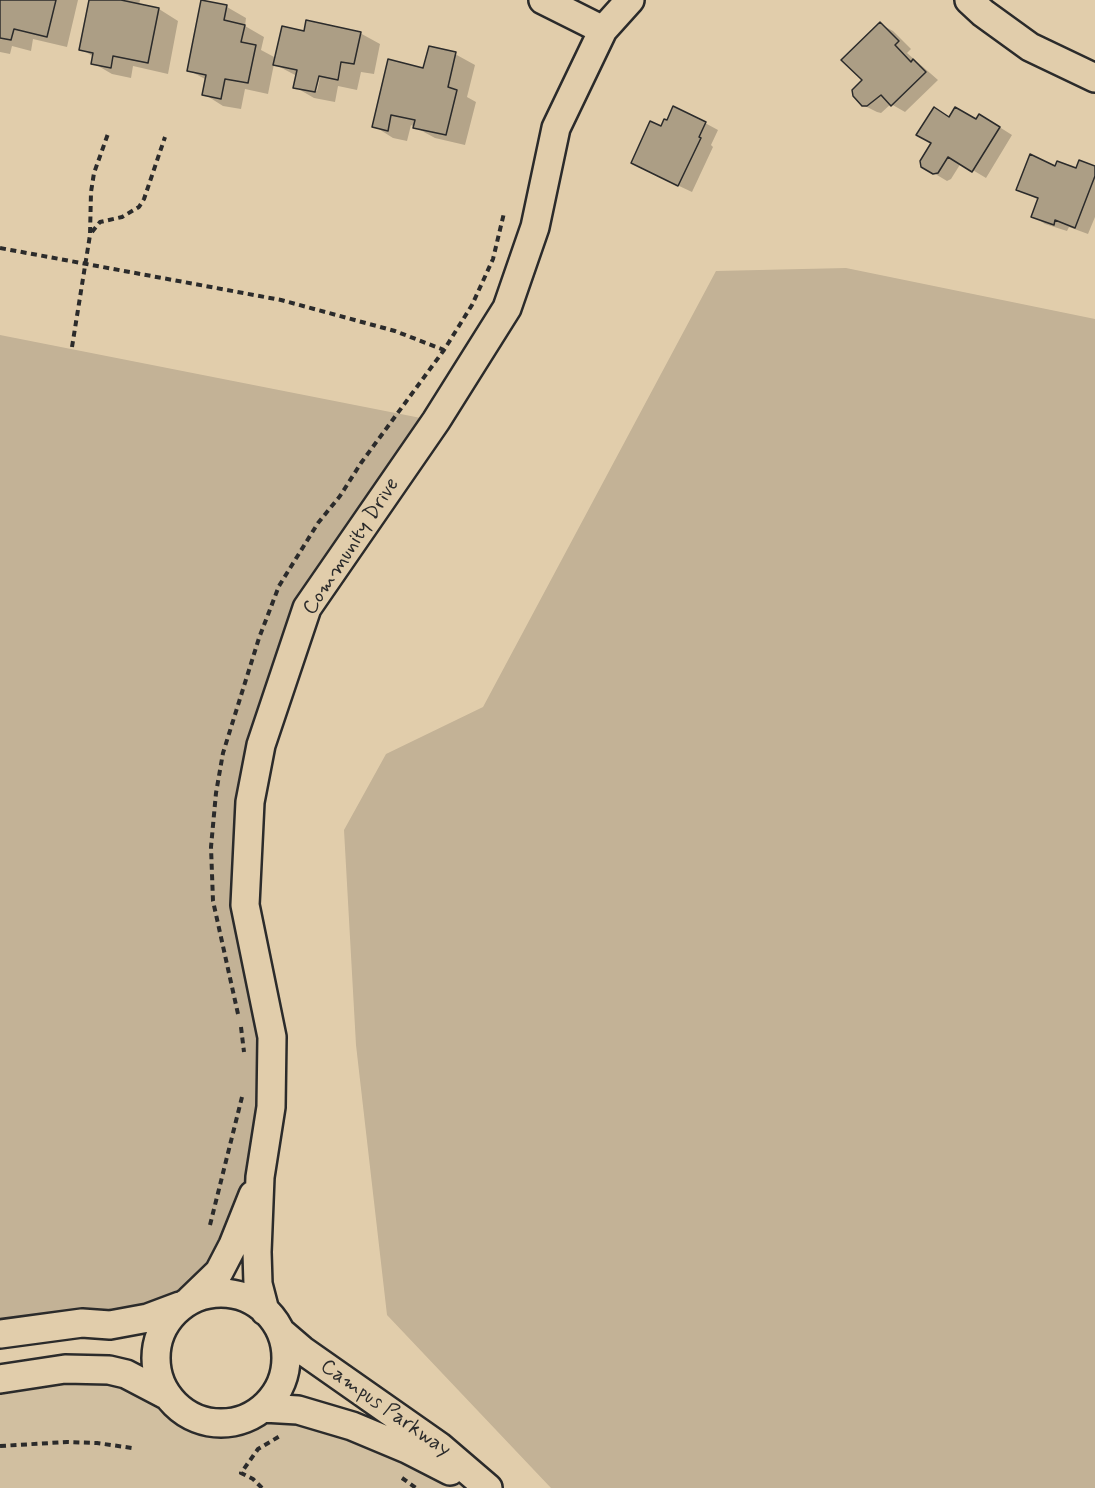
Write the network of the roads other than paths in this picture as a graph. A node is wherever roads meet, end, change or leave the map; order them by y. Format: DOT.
graph roads {
  1 [pos="543,0"];
  2 [pos="630,0"];
  3 [pos="969,0"];
  4 [pos="603,30"];
  5 [pos="1095,78"];
  6 [pos="260,1178"];
  7 [pos="185,1303"];
  8 [pos="273,1322"];
  9 [pos="0,1334"];
  10 [pos="0,1379"];
  11 [pos="168,1396"];
  12 [pos="262,1408"];
  13 [pos="478,1488"];
  14 [pos="488,1488"];
  1 -- 4 [label="street"];
  2 -- 4 [label="street, Community Drive"];
  3 -- 5 [label="street"];
  4 -- 6 [label="street, Community Drive"];
  6 -- 7 [label="street, Community Drive"];
  6 -- 8 [label="street, Community Drive"];
  7 -- 8 [label="street"];
  7 -- 9 [label="street"];
  7 -- 11 [label="street"];
  8 -- 12 [label="street"];
  8 -- 14 [label="street, Campus Parkway"];
  10 -- 11 [label="street"];
  11 -- 12 [label="street"];
  12 -- 13 [label="street, Campus Parkway"];
}
